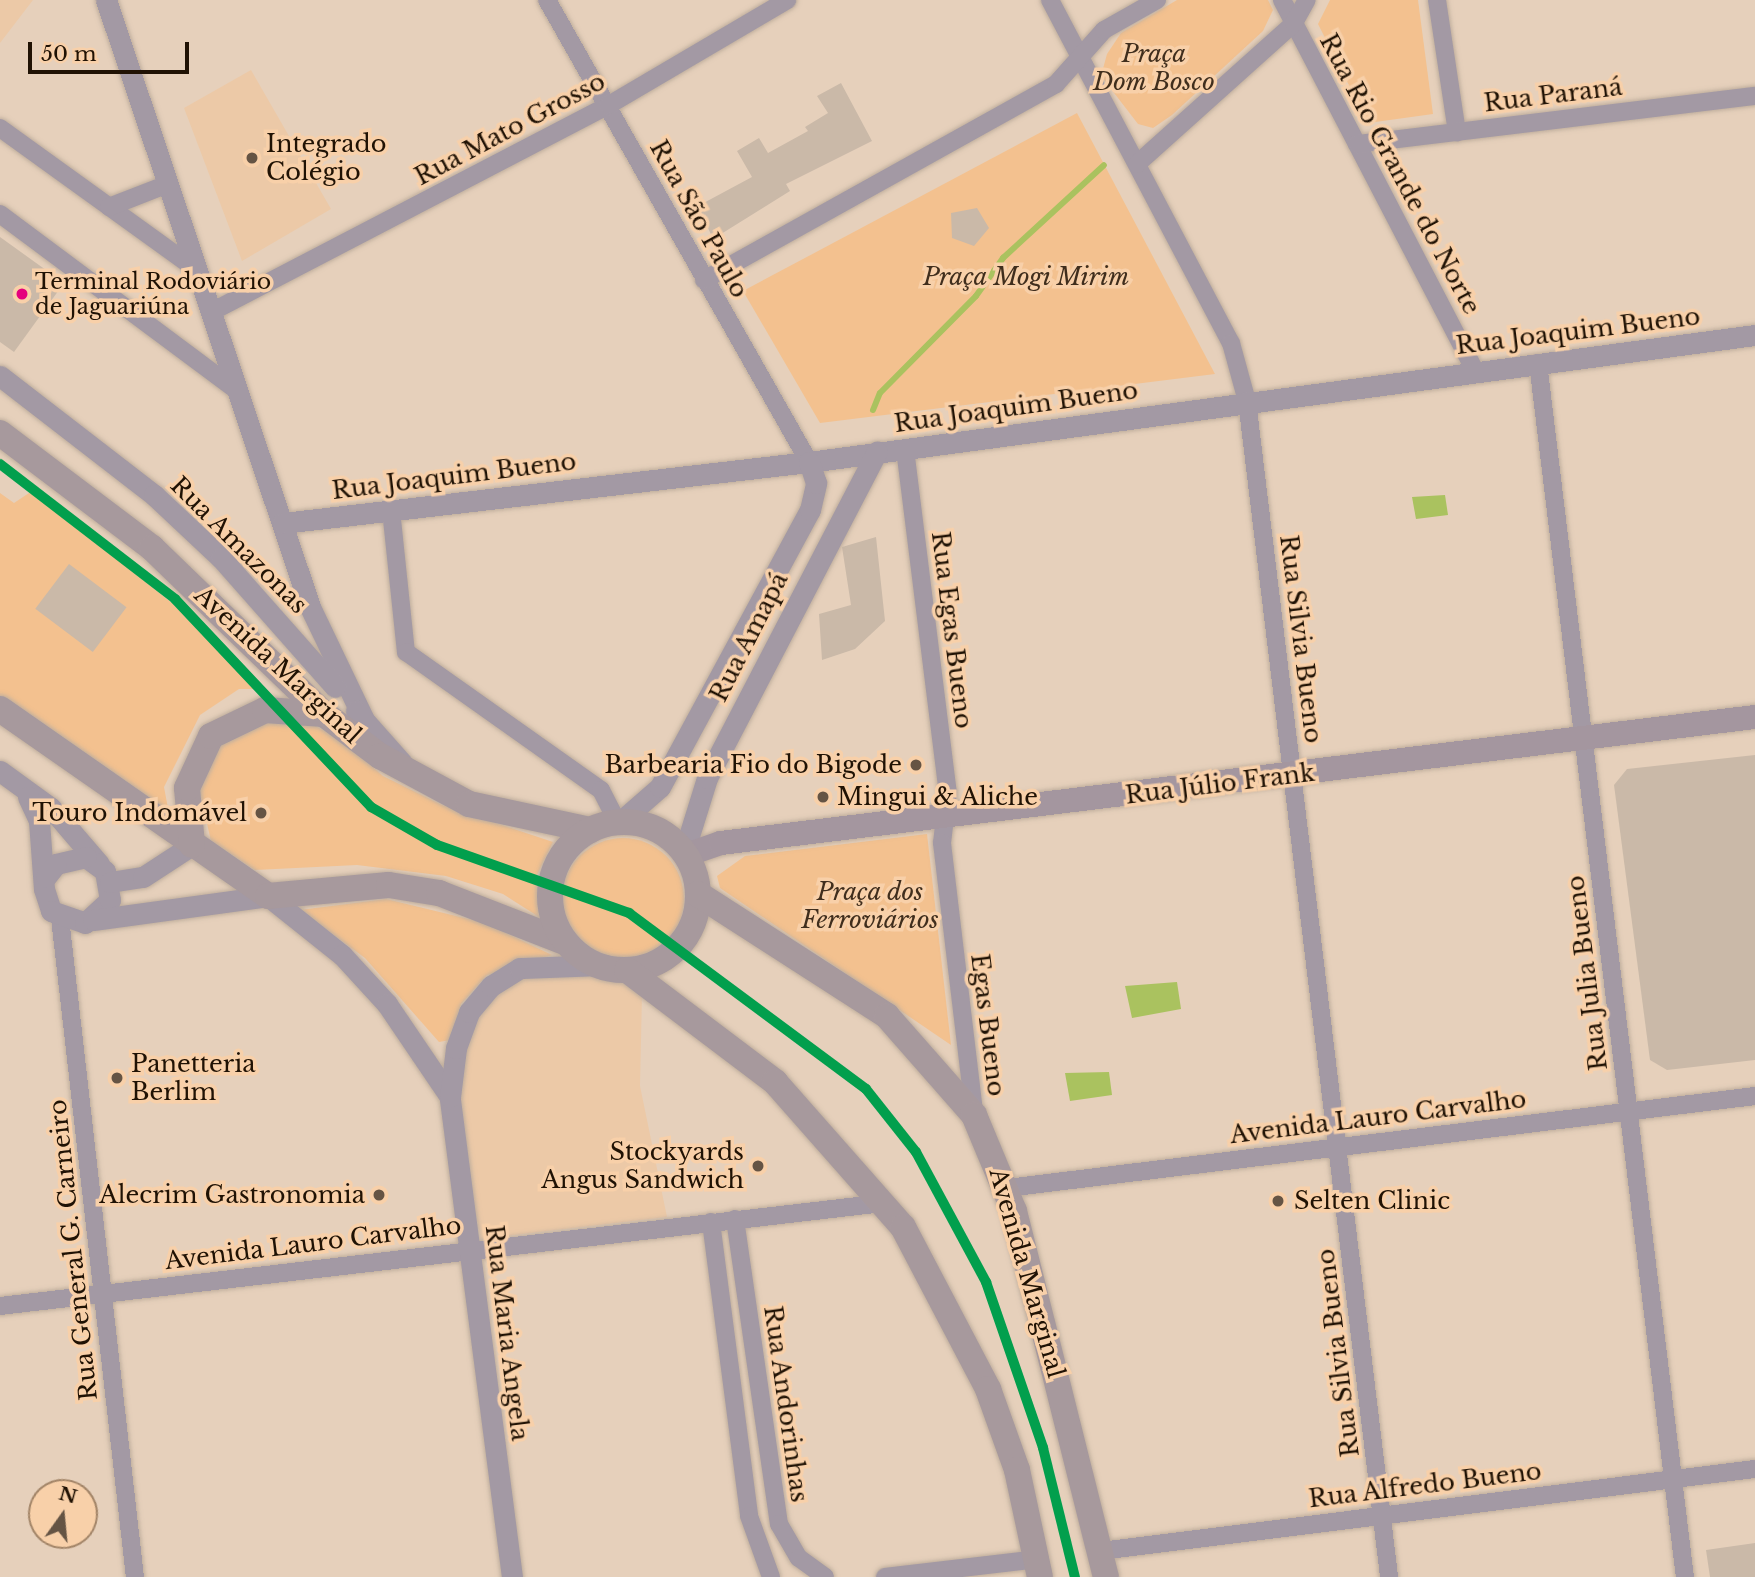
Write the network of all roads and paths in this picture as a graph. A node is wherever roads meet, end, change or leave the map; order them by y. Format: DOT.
graph roads {
  1 [pos="106,0"];
  2 [pos="547,0"];
  3 [pos="787,0"];
  4 [pos="1050,0"];
  5 [pos="1157,0"];
  6 [pos="1282,0"];
  7 [pos="1307,0"];
  8 [pos="1437,0"];
  9 [pos="1294,23"];
  10 [pos="1082,60"];
  11 [pos="1755,96"];
  12 [pos="609,105"];
  13 [pos="0,128"];
  14 [pos="1457,132"];
  15 [pos="1357,144"];
  16 [pos="1137,164"];
  17 [pos="168,184"];
  18 [pos="109,207"];
  19 [pos="0,214"];
  20 [pos="198,271"];
  21 [pos="704,280"];
  22 [pos="214,311"];
  23 [pos="1755,335"];
  24 [pos="1538,363"];
  25 [pos="1475,371"];
  26 [pos="0,376"];
  27 [pos="235,389"];
  28 [pos="1247,401"];
  29 [pos="0,433"];
  30 [pos="905,449"];
  31 [pos="877,452"];
  32 [pos="809,462"];
  33 [pos="391,510"];
  34 [pos="283,523"];
  35 [pos="0,709"];
  36 [pos="324,714"];
  37 [pos="1755,717"];
  38 [pos="365,722"];
  39 [pos="1583,740"];
  40 [pos="0,771"];
  41 [pos="1294,775"];
  42 [pos="416,777"];
  43 [pos="29,797"];
  44 [pos="945,816"];
  45 [pos="619,822"];
  46 [pos="590,830"];
  47 [pos="192,845"];
  48 [pos="685,854"];
  49 [pos="105,873"];
  50 [pos="46,877"];
  51 [pos="698,894"];
  52 [pos="268,896"];
  53 [pos="60,918"];
  54 [pos="93,920"];
  55 [pos="565,942"];
  56 [pos="597,965"];
  57 [pos="627,970"];
  58 [pos="1755,1096"];
  59 [pos="450,1097"];
  60 [pos="1629,1112"];
  61 [pos="974,1115"];
  62 [pos="1338,1146"];
  63 [pos="1007,1188"];
  64 [pos="883,1203"];
  65 [pos="735,1219"];
  66 [pos="711,1222"];
  67 [pos="470,1249"];
  68 [pos="103,1293"];
  69 [pos="0,1306"];
  70 [pos="1755,1469"];
  71 [pos="1673,1479"];
  72 [pos="1381,1514"];
  73 [pos="1101,1551"];
  74 [pos="1039,1568"];
  75 [pos="135,1577"];
  76 [pos="512,1577"];
  77 [pos="771,1577"];
  78 [pos="825,1577"];
  79 [pos="885,1577"];
  80 [pos="1106,1577"];
  81 [pos="1389,1577"];
  82 [pos="1685,1577"];
  1 -- 17 [label="street"];
  2 -- 12 [label="street, Rua São Paulo"];
  3 -- 12 [label="street, Rua Mato Grosso"];
  4 -- 10 [label="street, Rua Silvia Bueno"];
  5 -- 10 [label="street"];
  6 -- 9 [label="street, Rua Rio Grande do Norte"];
  7 -- 9 [label="street"];
  8 -- 14 [label="street"];
  9 -- 15 [label="street, Rua Rio Grande do Norte"];
  9 -- 16 [label="street"];
  10 -- 16 [label="street, Rua Silvia Bueno"];
  10 -- 21 [label="street"];
  11 -- 14 [label="street, Rua Paraná"];
  12 -- 21 [label="street, Rua São Paulo"];
  12 -- 22 [label="street, Rua Mato Grosso"];
  13 -- 18 [label="street"];
  14 -- 15 [label="street, Rua Paraná"];
  15 -- 25 [label="street, Rua Rio Grande do Norte"];
  16 -- 28 [label="street, Rua Silvia Bueno"];
  17 -- 18 [label="street"];
  17 -- 20 [label="street"];
  18 -- 20 [label="street"];
  19 -- 27 [label="street"];
  20 -- 22 [label="street"];
  21 -- 32 [label="street, Rua São Paulo"];
  22 -- 27 [label="street"];
  23 -- 24 [label="street, Rua Joaquim Bueno"];
  24 -- 25 [label="street, Rua Joaquim Bueno"];
  24 -- 39 [label="street, Rua Julia Bueno"];
  25 -- 28 [label="street, Rua Joaquim Bueno"];
  26 -- 38 [label="street, Rua Amazonas"];
  27 -- 34 [label="street"];
  28 -- 30 [label="street, Rua Joaquim Bueno"];
  28 -- 41 [label="street, Rua Silvia Bueno"];
  29 -- 36 [label="main road, Avenida Marginal"];
  30 -- 31 [label="street, Rua Joaquim Bueno"];
  30 -- 44 [label="street, Rua Egas Bueno"];
  31 -- 32 [label="street, Rua Joaquim Bueno"];
  31 -- 48 [label="street, Rua Amapá"];
  32 -- 33 [label="street, Rua Joaquim Bueno"];
  32 -- 45 [label="street, Rua Amapá"];
  33 -- 34 [label="street, Rua Joaquim Bueno"];
  33 -- 45 [label="street"];
  34 -- 38 [label="street"];
  35 -- 47 [label="main road"];
  36 -- 42 [label="main road, Avenida Marginal"];
  36 -- 47 [label="main road"];
  37 -- 39 [label="main road, Rua Júlio Frank"];
  38 -- 42 [label="street, Rua Amazonas"];
  39 -- 41 [label="main road, Rua Júlio Frank"];
  39 -- 60 [label="street, Rua Julia Bueno"];
  40 -- 43 [label="street"];
  41 -- 44 [label="main road, Rua Júlio Frank"];
  41 -- 62 [label="street, Rua Silvia Bueno"];
  42 -- 46 [label="main road, Avenida Marginal"];
  43 -- 49 [label="street"];
  43 -- 50 [label="street"];
  44 -- 48 [label="main road, Rua Júlio Frank"];
  44 -- 61 [label="street, Egas Bueno"];
  45 -- 46 [label="main road"];
  45 -- 48 [label="main road"];
  46 -- 55 [label="main road"];
  47 -- 49 [label="street"];
  47 -- 52 [label="main road"];
  48 -- 51 [label="main road"];
  49 -- 50 [label="street"];
  49 -- 54 [label="street"];
  50 -- 53 [label="street"];
  51 -- 57 [label="main road"];
  51 -- 61 [label="main road, Avenida Marginal"];
  52 -- 54 [label="street"];
  52 -- 55 [label="main road"];
  52 -- 59 [label="street, Rua Maria Angela"];
  53 -- 54 [label="street"];
  53 -- 68 [label="street, Rua General G. Carneiro"];
  55 -- 56 [label="main road"];
  56 -- 57 [label="main road"];
  56 -- 59 [label="street, Rua Maria Angela"];
  57 -- 64 [label="main road"];
  58 -- 60 [label="street, Avenida Lauro Carvalho"];
  59 -- 67 [label="street, Rua Maria Angela"];
  60 -- 62 [label="street, Avenida Lauro Carvalho"];
  60 -- 71 [label="street, Rua Julia Bueno"];
  61 -- 63 [label="main road, Avenida Marginal"];
  62 -- 63 [label="street, Avenida Lauro Carvalho"];
  62 -- 72 [label="street, Rua Silvia Bueno"];
  63 -- 73 [label="main road, Avenida Marginal"];
  64 -- 65 [label="street, Avenida Lauro Carvalho"];
  64 -- 74 [label="main road"];
  65 -- 66 [label="street, Avenida Lauro Carvalho"];
  65 -- 78 [label="street, Rua Andorinhas"];
  66 -- 67 [label="street, Avenida Lauro Carvalho"];
  66 -- 77 [label="street, Rua Andorinhas"];
  67 -- 68 [label="street, Avenida Lauro Carvalho"];
  67 -- 76 [label="street, Rua Maria Angela"];
  68 -- 69 [label="street, Avenida Lauro Carvalho"];
  68 -- 75 [label="street, Rua General G. Carneiro"];
  70 -- 71 [label="street, Rua Alfredo Bueno"];
  71 -- 72 [label="street, Rua Alfredo Bueno"];
  71 -- 82 [label="street, Rua Julia Bueno"];
  72 -- 73 [label="street, Rua Alfredo Bueno"];
  72 -- 81 [label="street, Rua Silvia Bueno"];
  73 -- 80 [label="main road, Avenida Marginal"];
  74 -- 79 [label="street"];
}
